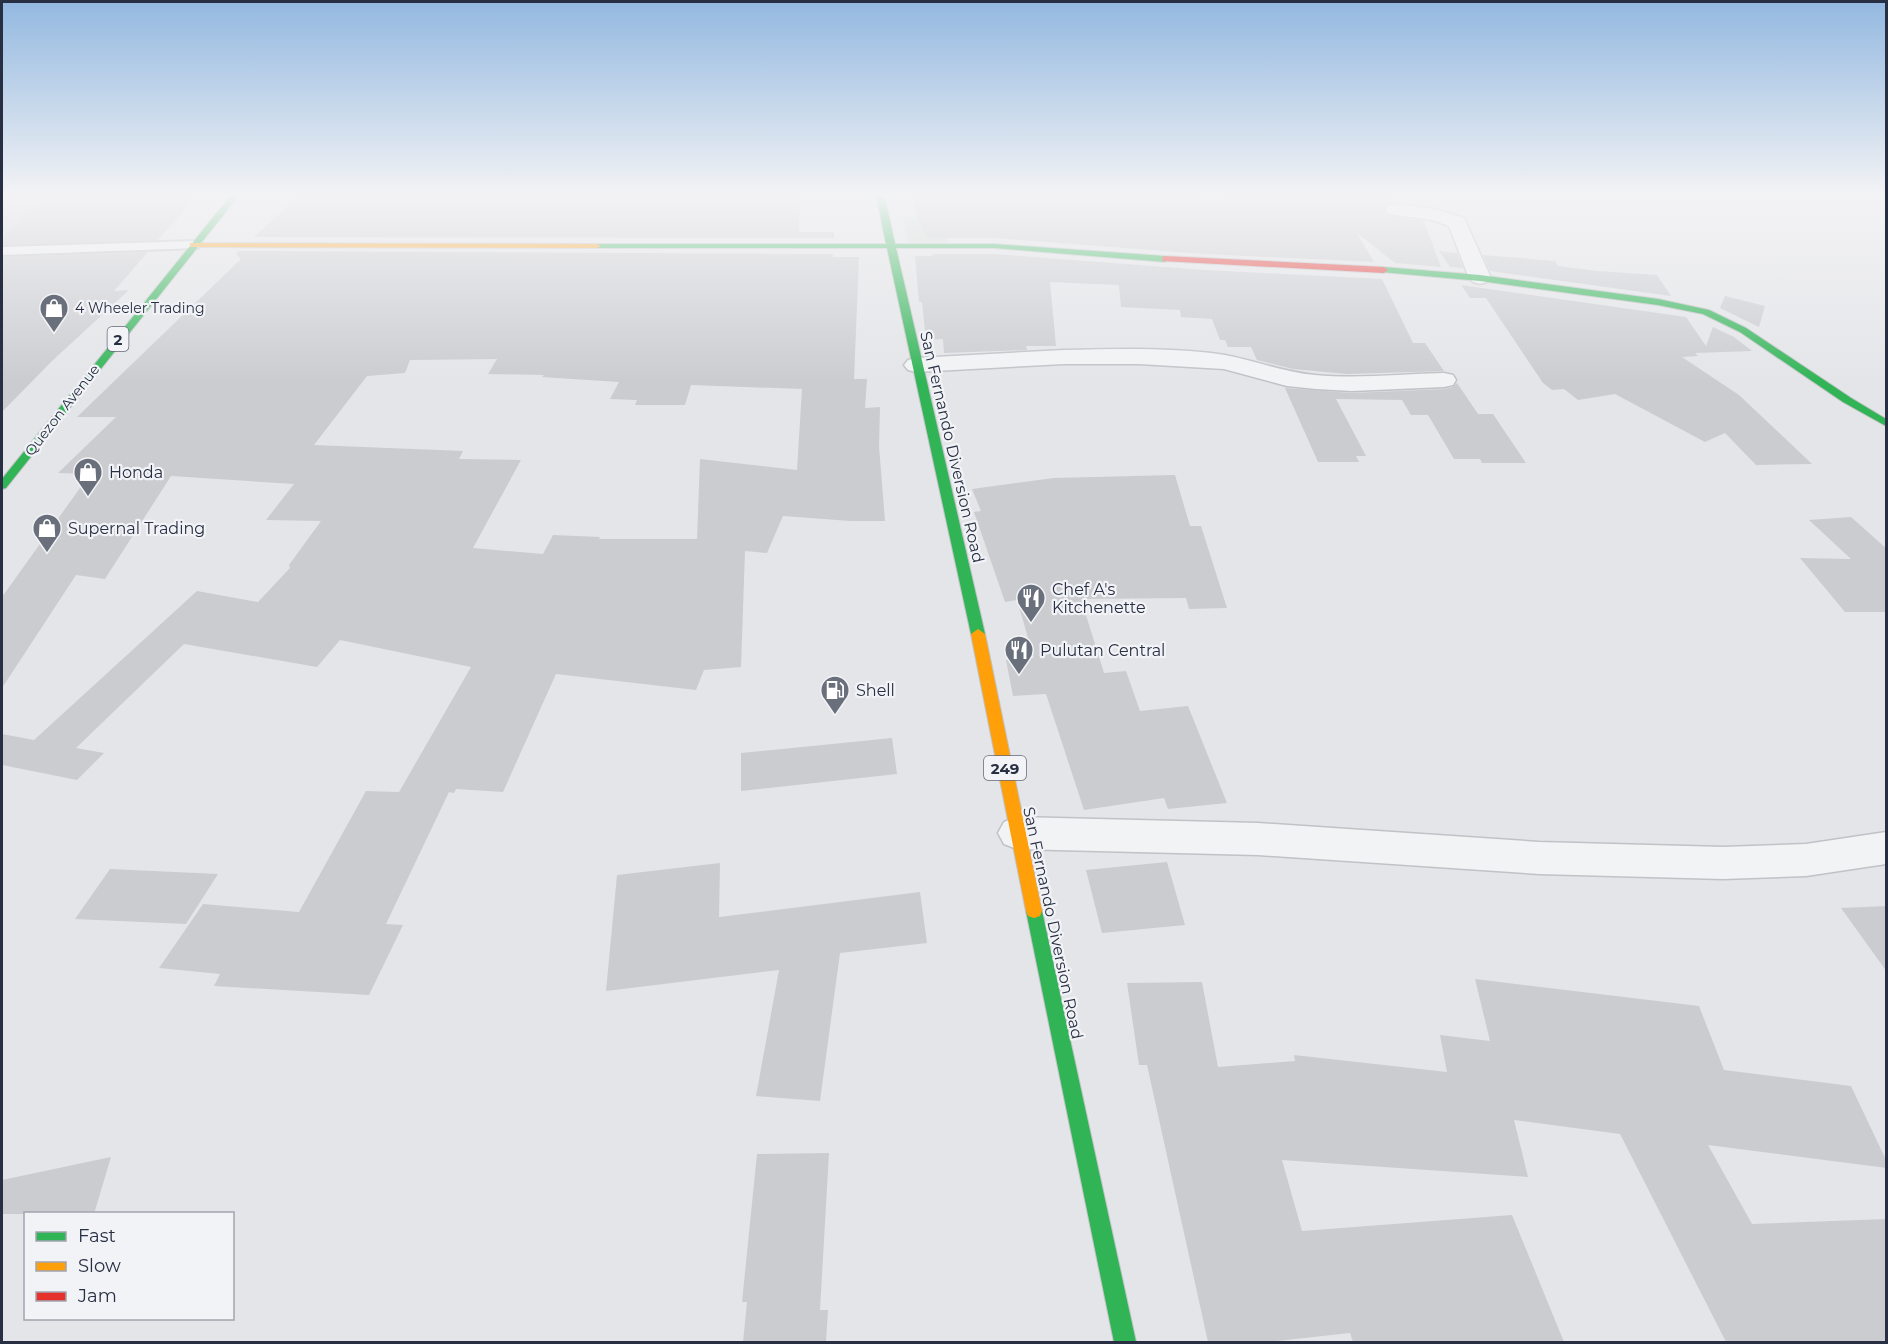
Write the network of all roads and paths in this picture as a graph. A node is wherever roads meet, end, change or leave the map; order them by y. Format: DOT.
graph roads {
  1 [pos="184,257"];
  2 [pos="894,257"];
  3 [pos="1130,257"];
  4 [pos="1471,257"];
  5 [pos="1480,279"];
  6 [pos="916,365"];
  7 [pos="1444,380"];
  8 [pos="1887,423"];
  9 [pos="2,486"];
  10 [pos="1017,832"];
  11 [pos="1887,848"];
  12 [pos="1125,1342"];
  1 -- 9 [label="main road, Quezon Avenue / 2"];
  2 -- 6 [label="main road, San Fernando Diversion Road / 249"];
  3 -- 5 [label="main road"];
  4 -- 5 [label="street"];
  5 -- 8 [label="main road"];
  6 -- 7 [label="street"];
  6 -- 10 [label="main road, San Fernando Diversion Road / 249"];
  10 -- 11 [label="street"];
  10 -- 12 [label="main road, San Fernando Diversion Road / 249"];
}
